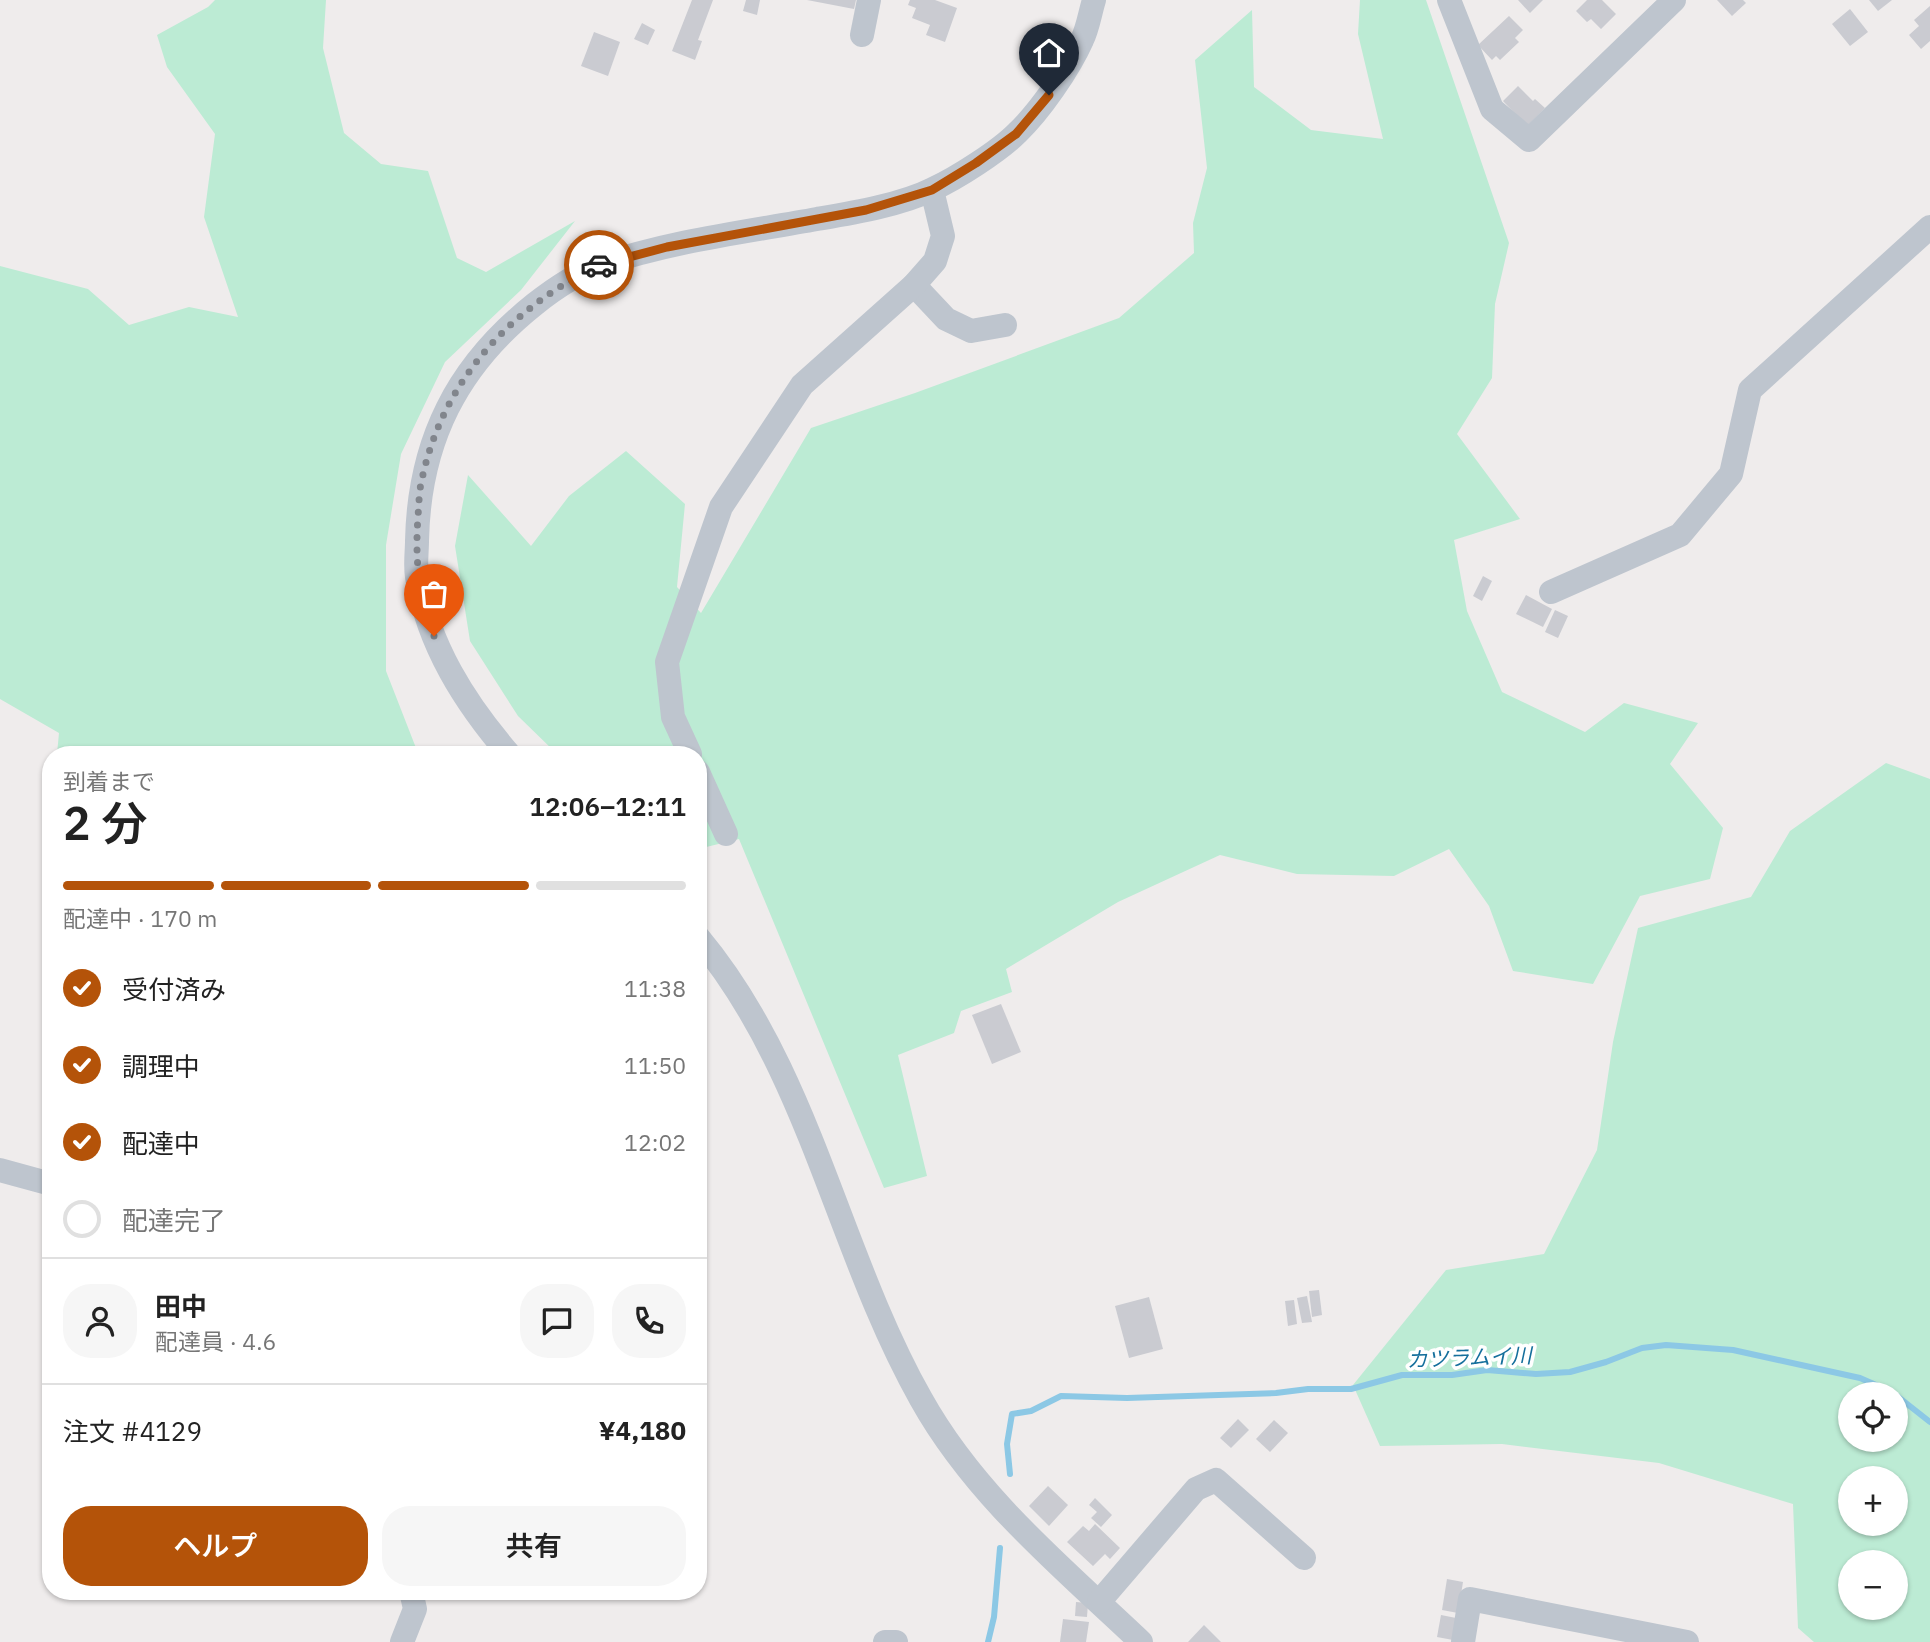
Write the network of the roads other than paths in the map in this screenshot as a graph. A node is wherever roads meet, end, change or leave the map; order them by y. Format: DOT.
graph roads {
  1 [pos="869,0"];
  2 [pos="1094,0"];
  3 [pos="1674,0"];
  4 [pos="1458,5"];
  5 [pos="862,35"];
  6 [pos="932,190"];
  7 [pos="1930,228"];
  8 [pos="914,285"];
  9 [pos="1004,325"];
  10 [pos="1551,592"];
  11 [pos="502,746"];
  12 [pos="686,746"];
  13 [pos="707,792"];
  14 [pos="726,834"];
  15 [pos="707,947"];
  16 [pos="0,1170"];
  17 [pos="42,1182"];
  18 [pos="1304,1558"];
  19 [pos="413,1600"];
  20 [pos="1099,1602"];
  21 [pos="402,1642"];
  22 [pos="885,1642"];
  23 [pos="896,1642"];
  24 [pos="1141,1642"];
  25 [pos="1463,1642"];
  26 [pos="1688,1642"];
  1 -- 5 [label="street"];
  2 -- 6 [label="street"];
  3 -- 4 [label="street"];
  6 -- 8 [label="street"];
  6 -- 11 [label="street"];
  7 -- 10 [label="street"];
  8 -- 9 [label="street"];
  8 -- 12 [label="street"];
  13 -- 14 [label="street"];
  15 -- 20 [label="street"];
  16 -- 17 [label="street"];
  18 -- 20 [label="street"];
  19 -- 21 [label="street"];
  20 -- 24 [label="street"];
  22 -- 23 [label="street"];
  25 -- 26 [label="street"];
}
